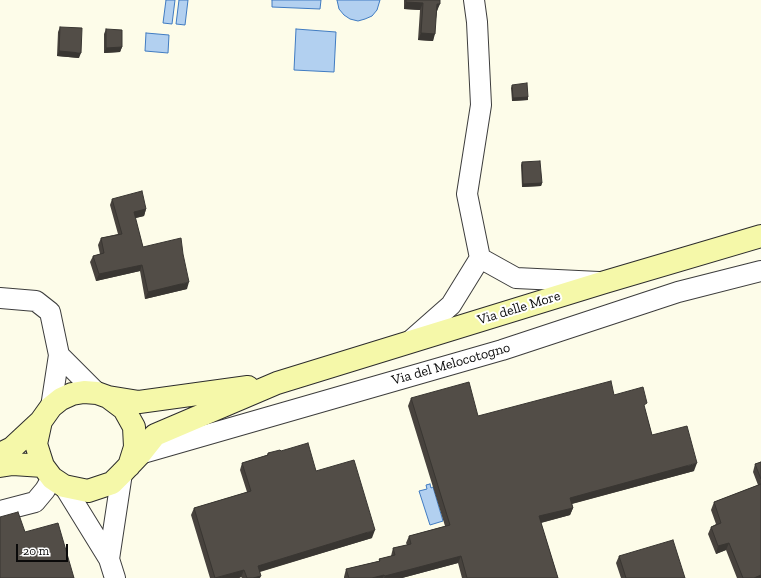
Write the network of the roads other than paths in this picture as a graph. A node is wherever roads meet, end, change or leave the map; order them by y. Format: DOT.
graph roads {
  1 [pos="474,0"];
  2 [pos="761,236"];
  3 [pos="480,258"];
  4 [pos="761,272"];
  5 [pos="605,282"];
  6 [pos="0,298"];
  7 [pos="409,342"];
  8 [pos="60,355"];
  9 [pos="277,383"];
  10 [pos="102,395"];
  11 [pos="46,414"];
  12 [pos="0,454"];
  13 [pos="131,465"];
  14 [pos="0,466"];
  15 [pos="53,476"];
  16 [pos="0,511"];
  17 [pos="109,559"];
  18 [pos="115,578"];
  1 -- 3 [label="street"];
  2 -- 5 [label="main road, Via delle More"];
  3 -- 5 [label="street"];
  3 -- 7 [label="street"];
  4 -- 13 [label="street, Via del Melocotogno"];
  5 -- 7 [label="main road, Via delle More"];
  6 -- 8 [label="street"];
  7 -- 9 [label="main road, Via delle More"];
  8 -- 10 [label="street"];
  8 -- 11 [label="street"];
  9 -- 10 [label="main road"];
  9 -- 13 [label="main road"];
  10 -- 11 [label="main road"];
  10 -- 13 [label="main road"];
  11 -- 12 [label="main road"];
  11 -- 15 [label="main road"];
  13 -- 15 [label="main road"];
  13 -- 17 [label="street"];
  14 -- 15 [label="main road"];
  15 -- 16 [label="street"];
  15 -- 17 [label="street"];
  17 -- 18 [label="street"];
}
